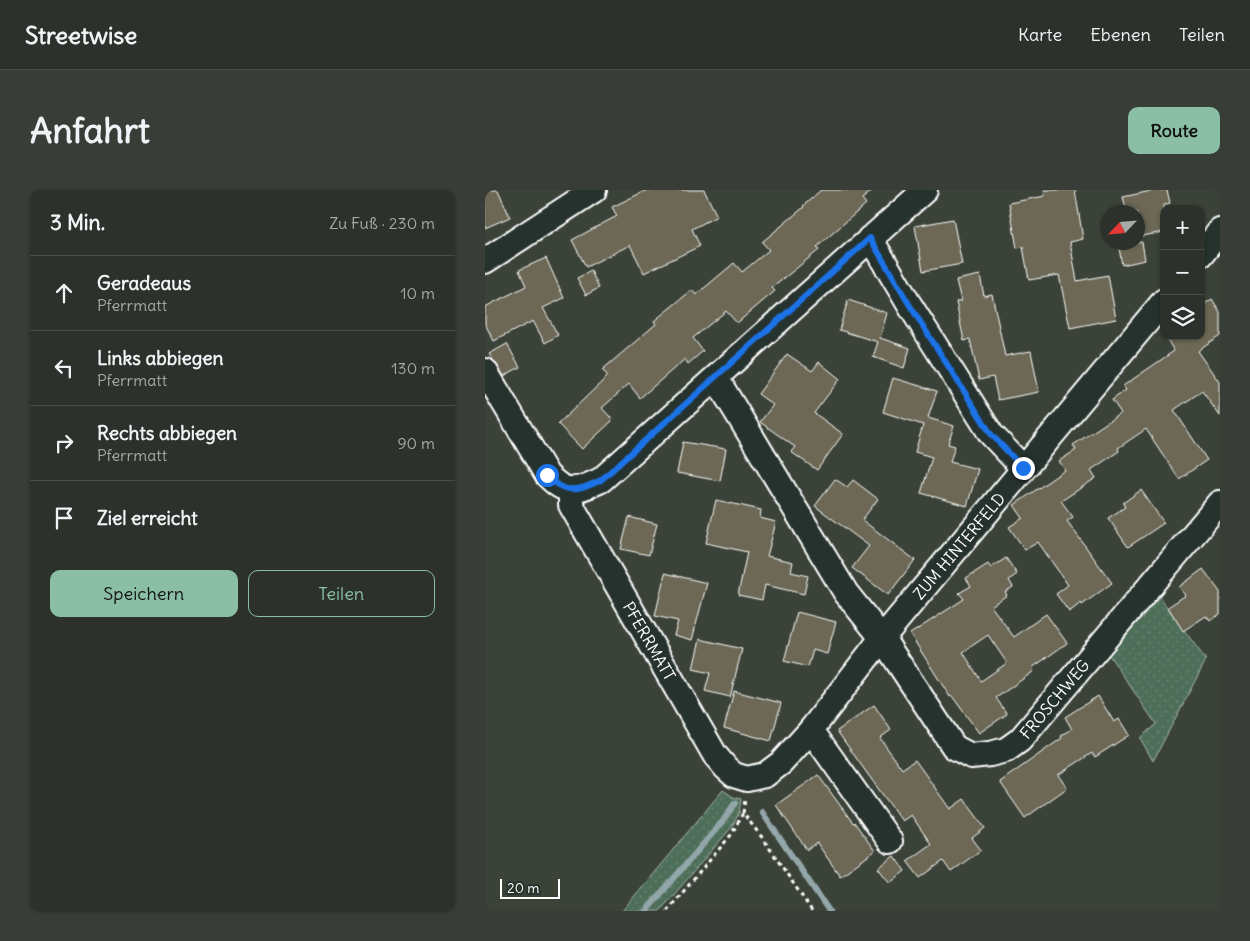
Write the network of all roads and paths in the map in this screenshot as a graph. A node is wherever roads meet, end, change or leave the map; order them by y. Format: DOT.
graph roads {
  1 [pos="594,190"];
  2 [pos="925,190"];
  3 [pos="1220,231"];
  4 [pos="870,238"];
  5 [pos="1205,250"];
  6 [pos="485,261"];
  7 [pos="1160,306"];
  8 [pos="485,371"];
  9 [pos="716,378"];
  10 [pos="1023,468"];
  11 [pos="571,490"];
  12 [pos="1220,503"];
  13 [pos="881,638"];
  14 [pos="811,730"];
  15 [pos="747,779"];
  16 [pos="890,841"];
  17 [pos="667,911"];
  18 [pos="813,911"];
  1 -- 6 [label="street"];
  2 -- 4 [label="street"];
  3 -- 5 [label="street"];
  4 -- 9 [label="street"];
  4 -- 10 [label="street"];
  7 -- 10 [label="street, ZUM HINTERFELD"];
  8 -- 11 [label="street"];
  9 -- 11 [label="street"];
  9 -- 13 [label="street"];
  10 -- 13 [label="street, ZUM HINTERFELD"];
  11 -- 15 [label="street, PFERRMATT"];
  12 -- 13 [label="street, FROSCHWEG"];
  13 -- 14 [label="street, ZUM HINTERFELD"];
  14 -- 15 [label="street, ZUM HINTERFELD"];
  14 -- 16 [label="street"];
  17 -- 18 [label="path"];
}
